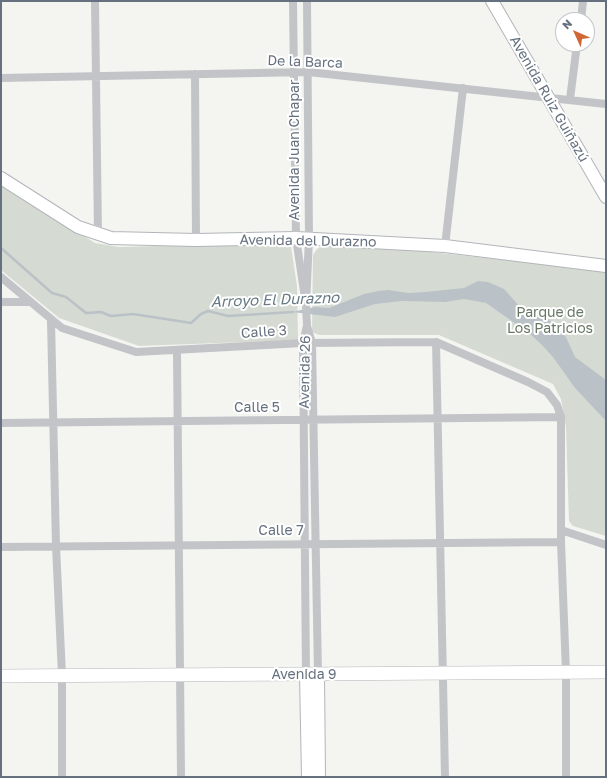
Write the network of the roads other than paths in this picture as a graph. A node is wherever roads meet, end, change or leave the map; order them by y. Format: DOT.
graph roads {
  1 [pos="95,1"];
  2 [pos="293,1"];
  3 [pos="307,1"];
  4 [pos="492,1"];
  5 [pos="583,1"];
  6 [pos="581,12"];
  7 [pos="576,52"];
  8 [pos="308,72"];
  9 [pos="294,73"];
  10 [pos="196,74"];
  11 [pos="96,75"];
  12 [pos="1,78"];
  13 [pos="463,88"];
  14 [pos="547,96"];
  15 [pos="570,99"];
  16 [pos="606,104"];
  17 [pos="1,178"];
  18 [pos="606,197"];
  19 [pos="98,235"];
  20 [pos="296,238"];
  21 [pos="309,238"];
  22 [pos="196,240"];
  23 [pos="444,246"];
  24 [pos="606,266"];
  25 [pos="1,277"];
  26 [pos="1,302"];
  27 [pos="29,302"];
  28 [pos="306,305"];
  29 [pos="51,320"];
  30 [pos="307,325"];
  31 [pos="436,342"];
  32 [pos="303,343"];
  33 [pos="312,343"];
  34 [pos="177,351"];
  35 [pos="561,417"];
  36 [pos="314,420"];
  37 [pos="437,420"];
  38 [pos="177,421"];
  39 [pos="304,421"];
  40 [pos="53,422"];
  41 [pos="1,423"];
  42 [pos="561,530"];
  43 [pos="441,542"];
  44 [pos="561,542"];
  45 [pos="305,543"];
  46 [pos="316,543"];
  47 [pos="178,544"];
  48 [pos="606,545"];
  49 [pos="56,546"];
  50 [pos="1,547"];
  51 [pos="606,672"];
  52 [pos="566,673"];
  53 [pos="444,674"];
  54 [pos="62,675"];
  55 [pos="312,675"];
  56 [pos="1,676"];
  57 [pos="180,676"];
  58 [pos="62,777"];
  59 [pos="181,777"];
  60 [pos="308,777"];
  61 [pos="319,777"];
  62 [pos="445,777"];
  63 [pos="566,777"];
  1 -- 11 [label="street"];
  2 -- 9 [label="street, Avenida Juan Chapar"];
  3 -- 8 [label="street, Avenida Juan Chapar"];
  4 -- 14 [label="main road, Avenida Ruiz Guiñazú"];
  5 -- 6 [label="street"];
  7 -- 15 [label="street"];
  8 -- 9 [label="street, De la Barca"];
  8 -- 13 [label="street, De la Barca"];
  8 -- 21 [label="street, Avenida Juan Chapar"];
  9 -- 10 [label="street, De la Barca"];
  9 -- 20 [label="street, Avenida Juan Chapar"];
  10 -- 11 [label="street, De la Barca"];
  10 -- 22 [label="street"];
  11 -- 12 [label="street, De la Barca"];
  11 -- 19 [label="street"];
  13 -- 14 [label="street, De la Barca"];
  13 -- 23 [label="street"];
  14 -- 15 [label="street, De la Barca"];
  14 -- 18 [label="main road, Avenida Ruiz Guiñazú"];
  15 -- 16 [label="street, De la Barca"];
  17 -- 19 [label="main road, Avenida del Durazno"];
  19 -- 22 [label="main road, Avenida del Durazno"];
  20 -- 21 [label="main road, Avenida del Durazno"];
  20 -- 22 [label="main road, Avenida del Durazno"];
  20 -- 28 [label="street, Avenida Juan Chapar"];
  21 -- 23 [label="main road, Avenida del Durazno"];
  21 -- 28 [label="street, Avenida Juan Chapar"];
  23 -- 24 [label="main road, Avenida del Durazno"];
  25 -- 27 [label="street, Calle 3"];
  26 -- 27 [label="street"];
  27 -- 29 [label="street, Calle 3"];
  28 -- 30 [label="street"];
  29 -- 34 [label="street, Calle 3"];
  29 -- 40 [label="street"];
  30 -- 32 [label="street, Avenida 26"];
  30 -- 33 [label="street, Avenida 26"];
  31 -- 33 [label="street, Calle 3"];
  31 -- 35 [label="street, Calle 3"];
  31 -- 37 [label="street"];
  32 -- 33 [label="street, Calle 3"];
  32 -- 34 [label="street, Calle 3"];
  32 -- 39 [label="street, Avenida 26"];
  33 -- 36 [label="street, Avenida 26"];
  34 -- 38 [label="street"];
  35 -- 37 [label="street, Calle 5"];
  35 -- 42 [label="street"];
  36 -- 37 [label="street, Calle 5"];
  36 -- 39 [label="street, Calle 5"];
  36 -- 46 [label="street, Avenida 26"];
  37 -- 43 [label="street"];
  38 -- 39 [label="street, Calle 5"];
  38 -- 40 [label="street, Calle 5"];
  38 -- 47 [label="street"];
  39 -- 45 [label="street, Avenida 26"];
  40 -- 41 [label="street, Calle 5"];
  40 -- 49 [label="street"];
  42 -- 44 [label="street"];
  42 -- 48 [label="street"];
  43 -- 44 [label="street, Calle 7"];
  43 -- 46 [label="street, Calle 7"];
  43 -- 53 [label="street"];
  44 -- 52 [label="street"];
  45 -- 46 [label="street, Calle 7"];
  45 -- 47 [label="street, Calle 7"];
  45 -- 55 [label="street, Avenida 26"];
  46 -- 55 [label="street, Avenida 26"];
  47 -- 49 [label="street, Calle 7"];
  47 -- 57 [label="street"];
  49 -- 50 [label="street, Calle 7"];
  49 -- 54 [label="street"];
  51 -- 52 [label="main road, Avenida 9"];
  52 -- 53 [label="main road, Avenida 9"];
  52 -- 63 [label="street"];
  53 -- 55 [label="main road, Avenida 9"];
  53 -- 62 [label="street"];
  54 -- 56 [label="main road, Avenida 9"];
  54 -- 57 [label="main road, Avenida 9"];
  54 -- 58 [label="street"];
  55 -- 57 [label="main road, Avenida 9"];
  55 -- 60 [label="main road, Avenida 26"];
  55 -- 61 [label="main road, Avenida 26"];
  57 -- 59 [label="street"];
}
